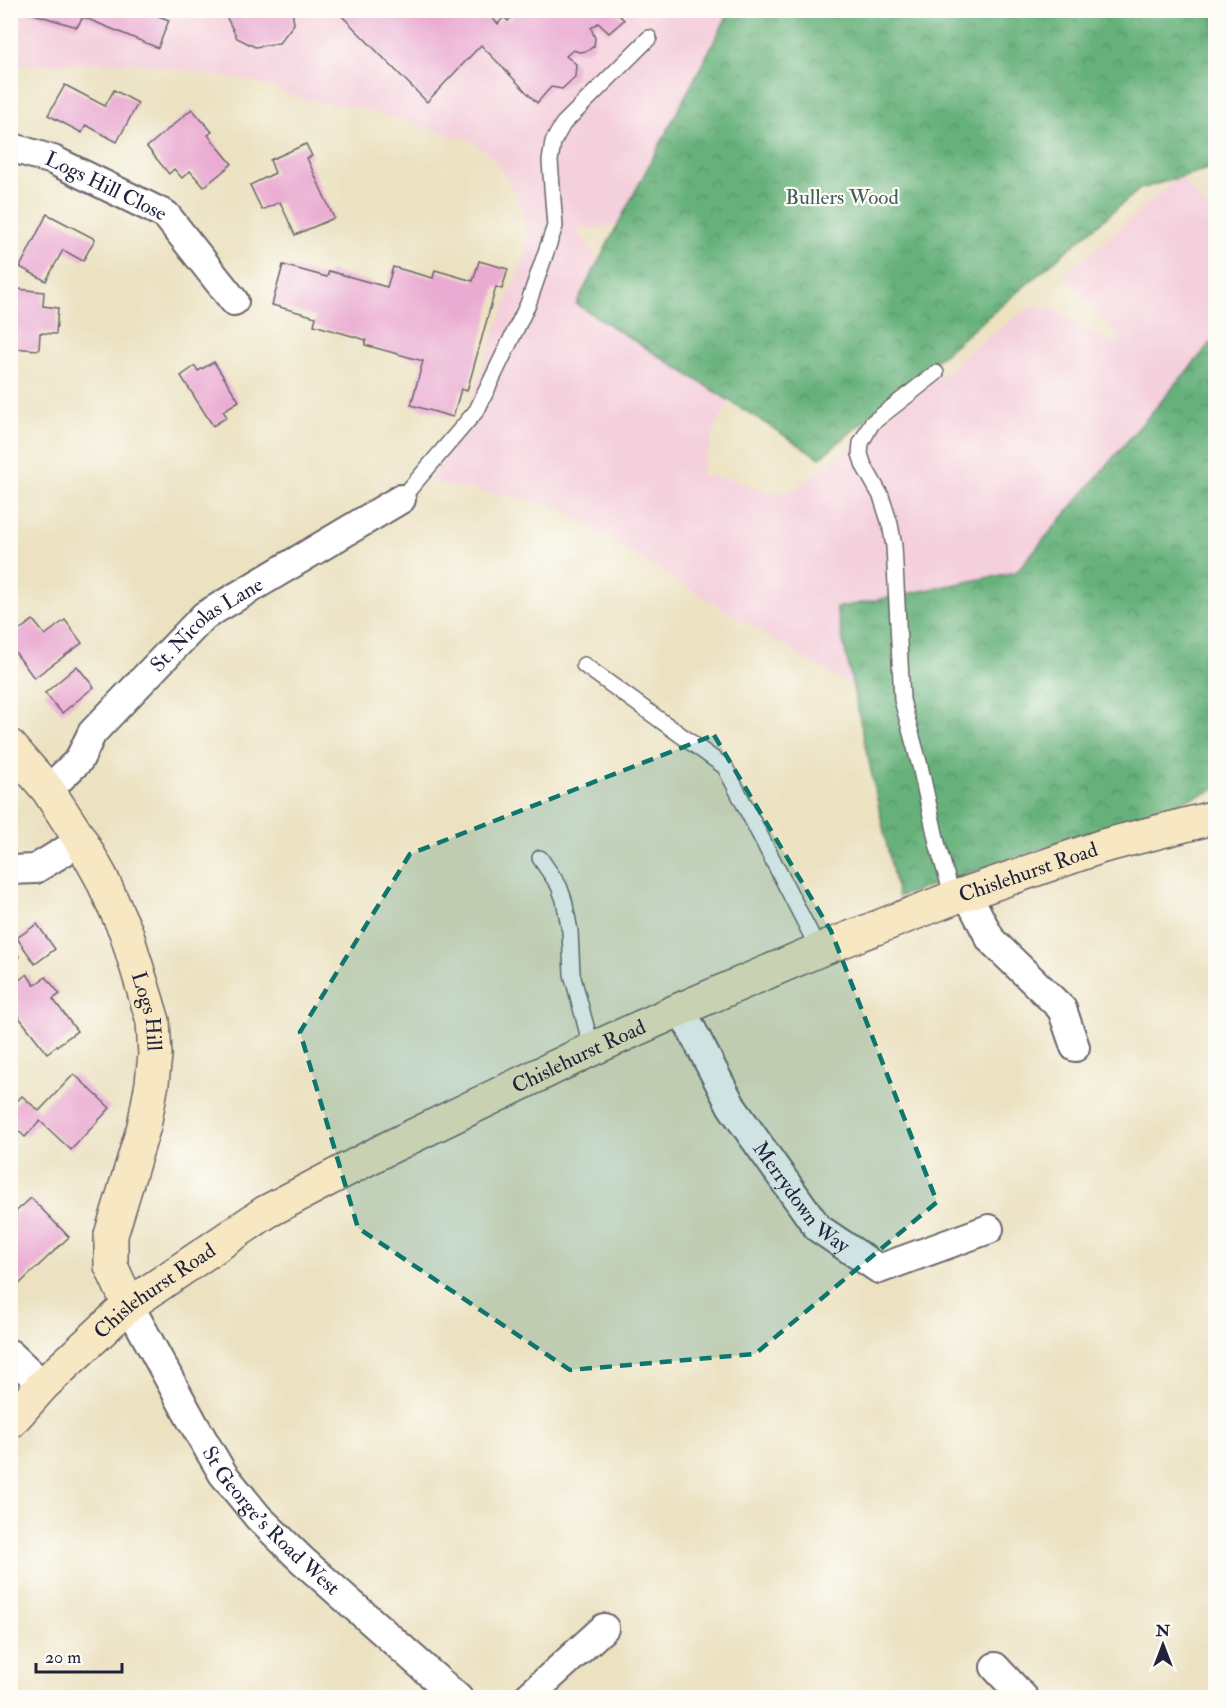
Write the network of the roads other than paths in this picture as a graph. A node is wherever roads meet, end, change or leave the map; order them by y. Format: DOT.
graph roads {
  1 [pos="649,38"];
  2 [pos="10,147"];
  3 [pos="234,301"];
  4 [pos="936,373"];
  5 [pos="401,499"];
  6 [pos="584,665"];
  7 [pos="10,746"];
  8 [pos="48,790"];
  9 [pos="1215,817"];
  10 [pos="81,841"];
  11 [pos="540,858"];
  12 [pos="10,870"];
  13 [pos="960,896"];
  14 [pos="819,950"];
  15 [pos="681,1009"];
  16 [pos="1076,1047"];
  17 [pos="592,1049"];
  18 [pos="989,1229"];
  19 [pos="129,1305"];
  20 [pos="10,1354"];
  21 [pos="42,1385"];
  22 [pos="10,1422"];
  23 [pos="604,1628"];
  24 [pos="995,1667"];
  25 [pos="458,1698"];
  26 [pos="527,1698"];
  27 [pos="1024,1698"];
  1 -- 5 [label="lane"];
  2 -- 3 [label="street, Logs Hill Close"];
  4 -- 13 [label="lane"];
  5 -- 8 [label="street, St. Nicolas Lane"];
  6 -- 14 [label="lane"];
  7 -- 8 [label="main road, Logs Hill"];
  8 -- 10 [label="main road, Logs Hill"];
  9 -- 13 [label="main road, Chislehurst Road"];
  10 -- 12 [label="street"];
  10 -- 19 [label="main road, Logs Hill"];
  11 -- 17 [label="lane"];
  13 -- 14 [label="main road, Chislehurst Road"];
  13 -- 16 [label="street"];
  14 -- 15 [label="main road, Chislehurst Road"];
  15 -- 17 [label="main road, Chislehurst Road"];
  15 -- 18 [label="street, Merrydown Way"];
  17 -- 19 [label="main road, Chislehurst Road"];
  19 -- 21 [label="main road, Chislehurst Road"];
  19 -- 25 [label="street, St George's Road West"];
  20 -- 21 [label="street"];
  21 -- 22 [label="main road, Chislehurst Road"];
  23 -- 26 [label="street"];
  24 -- 27 [label="street"];
}
